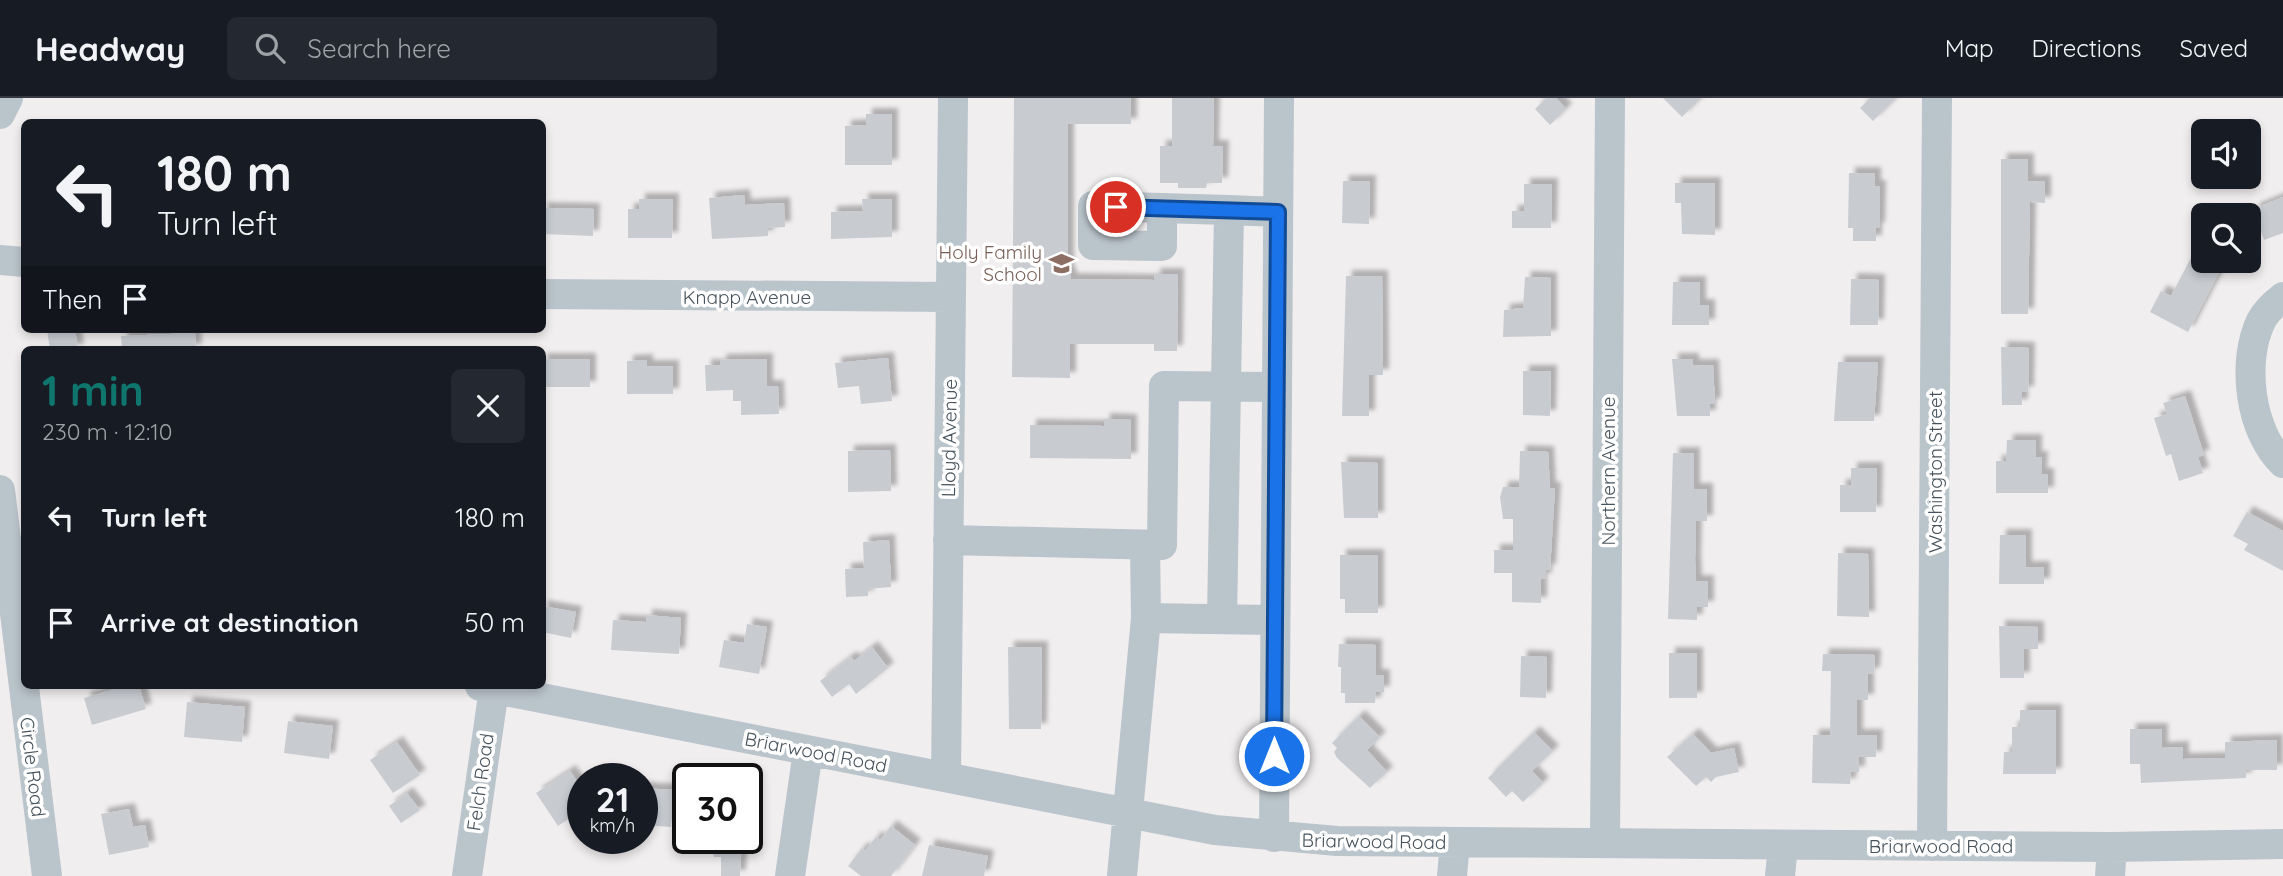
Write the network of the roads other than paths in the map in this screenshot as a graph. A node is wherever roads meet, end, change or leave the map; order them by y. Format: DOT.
graph roads {
  1 [pos="8,98"];
  2 [pos="953,98"];
  3 [pos="1279,98"];
  4 [pos="1610,98"];
  5 [pos="1937,98"];
  6 [pos="0,114"];
  7 [pos="1162,208"];
  8 [pos="1229,210"];
  9 [pos="1278,212"];
  10 [pos="0,260"];
  11 [pos="21,262"];
  12 [pos="546,294"];
  13 [pos="951,297"];
  14 [pos="2283,298"];
  15 [pos="1226,387"];
  16 [pos="1277,387"];
  17 [pos="2283,463"];
  18 [pos="0,490"];
  19 [pos="948,540"];
  20 [pos="1145,545"];
  21 [pos="12,597"];
  22 [pos="1146,618"];
  23 [pos="1222,619"];
  24 [pos="1275,620"];
  25 [pos="21,669"];
  26 [pos="24,689"];
  27 [pos="487,689"];
  28 [pos="497,689"];
  29 [pos="808,751"];
  30 [pos="946,777"];
  31 [pos="1128,813"];
  32 [pos="1273,837"];
  33 [pos="1455,842"];
  34 [pos="1605,844"];
  35 [pos="2283,844"];
  36 [pos="1783,845"];
  37 [pos="1932,846"];
  38 [pos="2111,862"];
  39 [pos="47,876"];
  40 [pos="467,876"];
  41 [pos="790,876"];
  42 [pos="1122,876"];
  43 [pos="1452,876"];
  44 [pos="1780,876"];
  1 -- 6 [label="street"];
  2 -- 13 [label="street, Lloyd Avenue"];
  3 -- 9 [label="street"];
  4 -- 34 [label="street, Northern Avenue"];
  5 -- 37 [label="street, Washington Street"];
  7 -- 8 [label="street"];
  8 -- 9 [label="street"];
  8 -- 15 [label="street"];
  9 -- 16 [label="street"];
  10 -- 11 [label="street"];
  12 -- 13 [label="street, Knapp Avenue"];
  13 -- 19 [label="street, Lloyd Avenue"];
  14 -- 17 [label="street"];
  15 -- 16 [label="street"];
  15 -- 20 [label="street"];
  15 -- 23 [label="street"];
  16 -- 24 [label="street"];
  18 -- 21 [label="street, Circle Road"];
  19 -- 20 [label="street"];
  19 -- 30 [label="street, Lloyd Avenue"];
  20 -- 22 [label="street"];
  21 -- 25 [label="street, Circle Road"];
  22 -- 23 [label="street"];
  22 -- 31 [label="street"];
  23 -- 24 [label="street"];
  24 -- 32 [label="street"];
  26 -- 39 [label="street, Circle Road"];
  27 -- 40 [label="street, Felch Road"];
  28 -- 29 [label="street, Briarwood Road"];
  29 -- 30 [label="street, Briarwood Road"];
  29 -- 41 [label="street"];
  30 -- 31 [label="street, Briarwood Road"];
  31 -- 32 [label="street, Briarwood Road"];
  31 -- 42 [label="street"];
  32 -- 33 [label="street, Briarwood Road"];
  33 -- 34 [label="street, Briarwood Road"];
  33 -- 43 [label="street"];
  34 -- 36 [label="street, Briarwood Road"];
  35 -- 38 [label="street, Briarwood Road"];
  36 -- 37 [label="street, Briarwood Road"];
  36 -- 44 [label="street"];
  37 -- 38 [label="street, Briarwood Road"];
}
